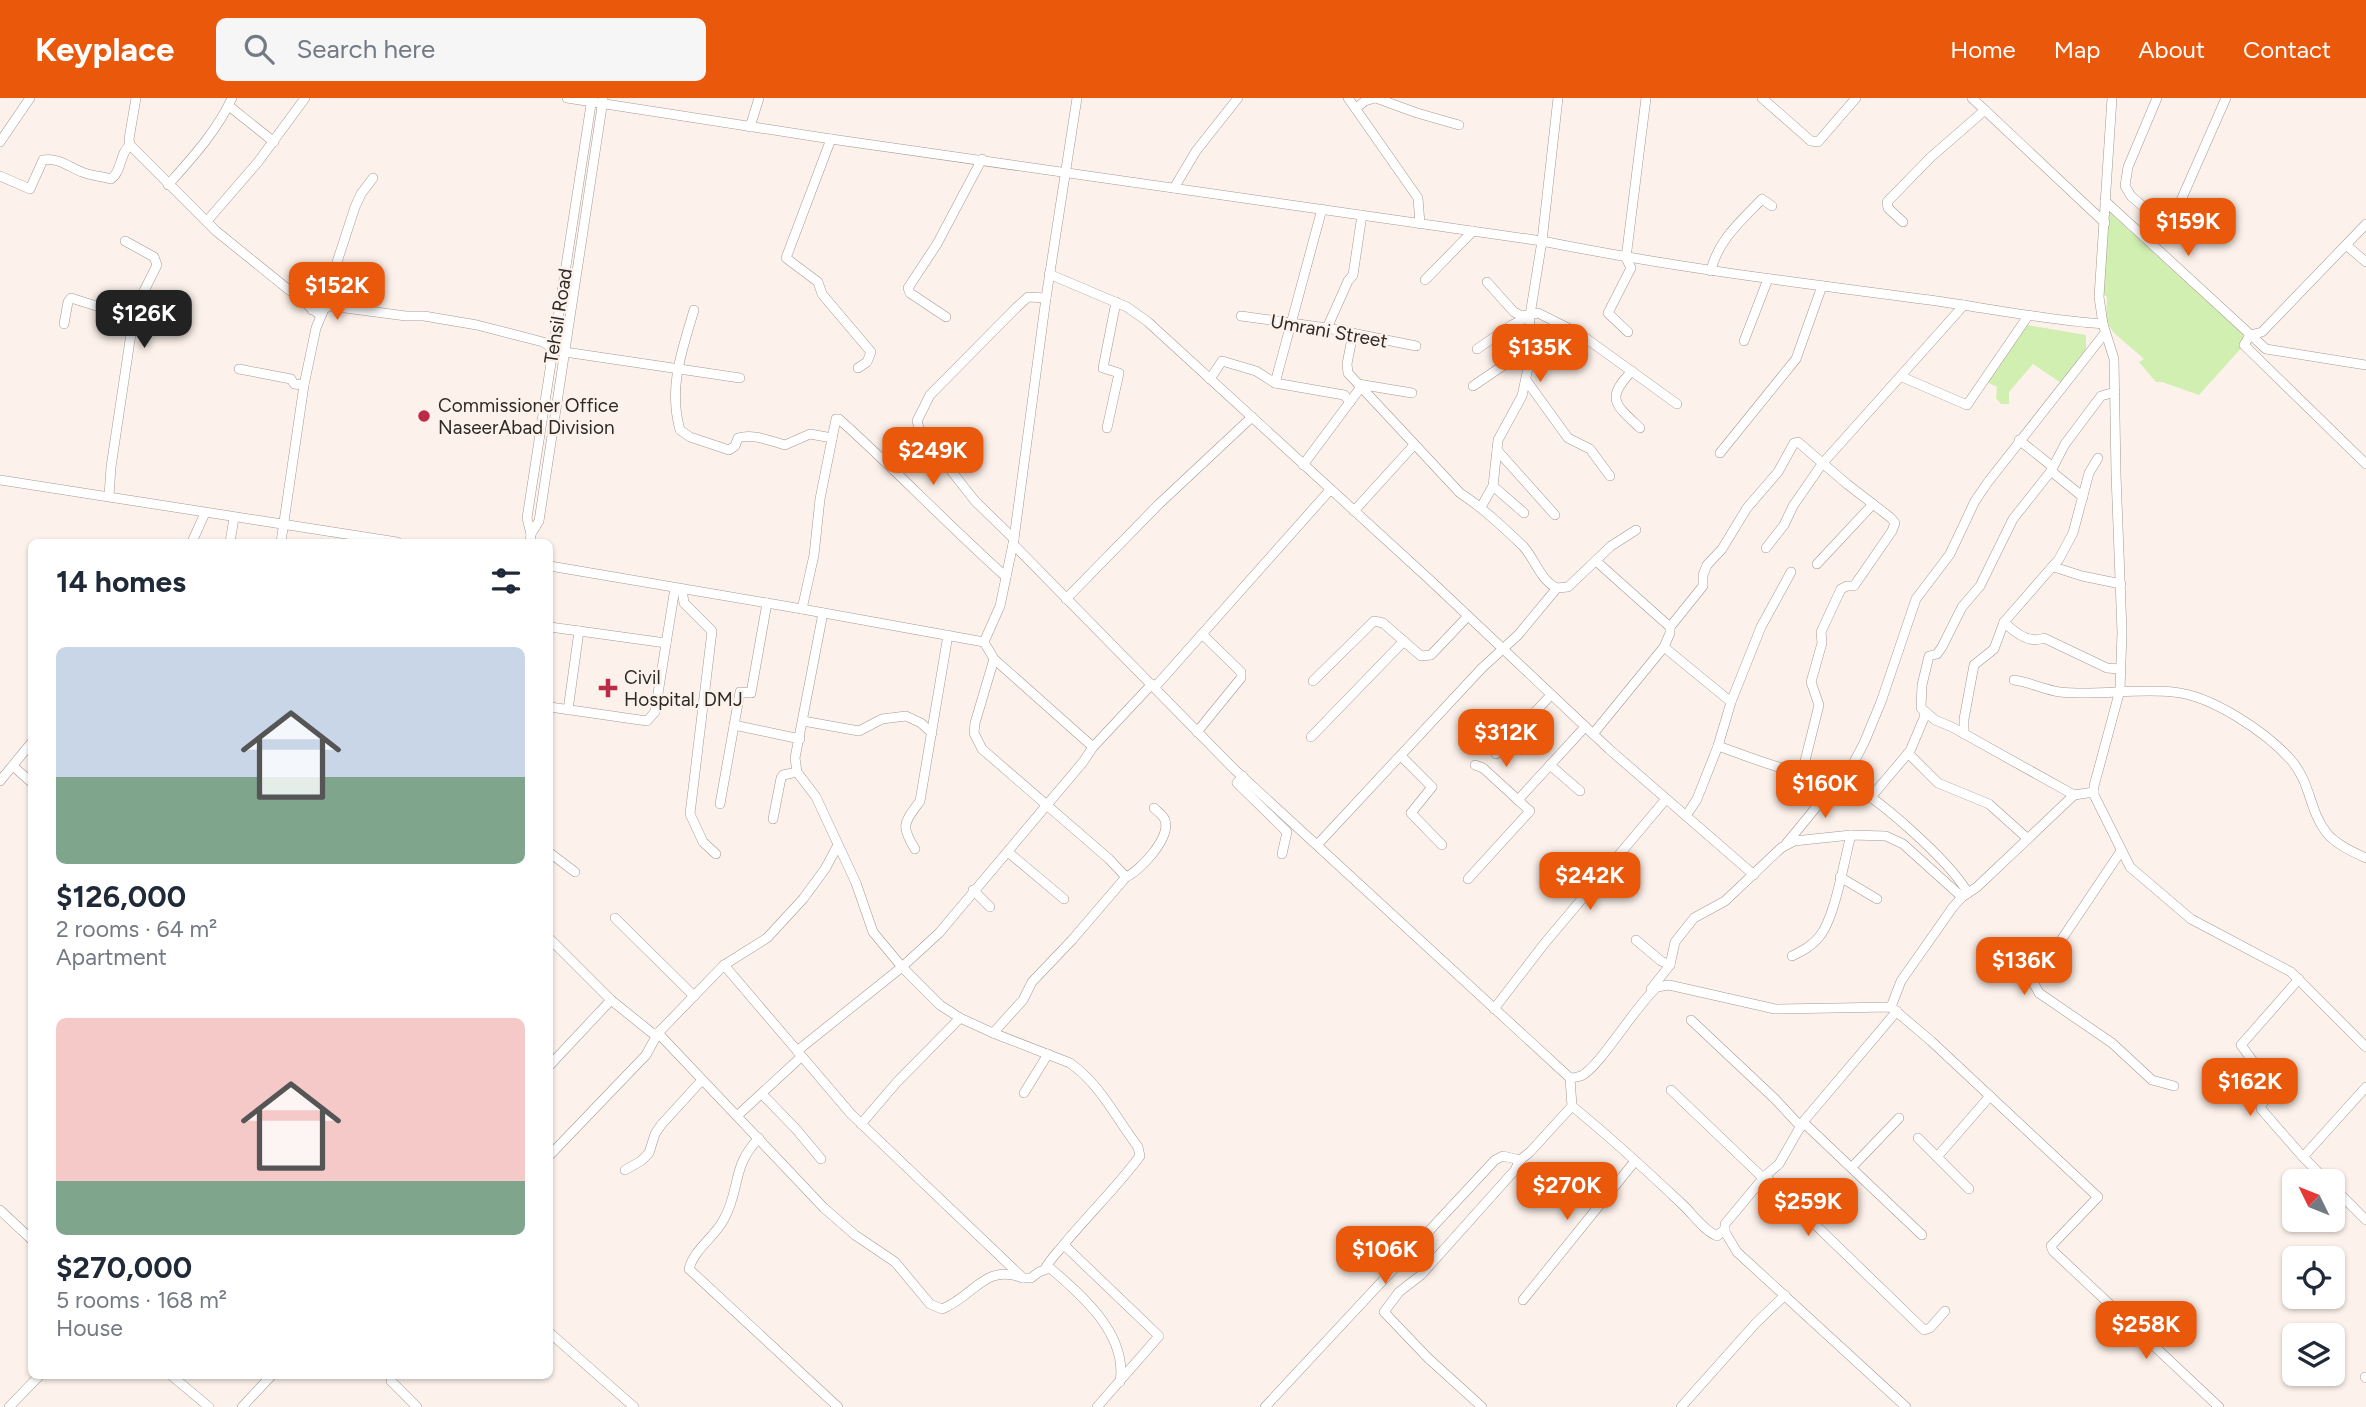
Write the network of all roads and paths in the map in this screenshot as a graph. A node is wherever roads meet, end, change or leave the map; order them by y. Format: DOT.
graph roads {
  1 [pos="30,98"];
  2 [pos="136,98"];
  3 [pos="305,98"];
  4 [pos="567,98"];
  5 [pos="759,98"];
  6 [pos="1077,98"];
  7 [pos="1238,98"];
  8 [pos="1348,98"];
  9 [pos="1376,98"];
  10 [pos="1558,98"];
  11 [pos="1646,98"];
  12 [pos="1762,98"];
  13 [pos="1856,98"];
  14 [pos="1972,98"];
  15 [pos="2112,98"];
  16 [pos="2157,98"];
  17 [pos="2226,98"];
  18 [pos="592,100"];
  19 [pos="603,101"];
  20 [pos="230,102"];
  21 [pos="1356,108"];
  22 [pos="1985,110"];
  23 [pos="1459,125"];
  24 [pos="750,127"];
  25 [pos="831,139"];
  26 [pos="0,142"];
  27 [pos="274,142"];
  28 [pos="130,145"];
  29 [pos="982,159"];
  30 [pos="1067,172"];
  31 [pos="0,176"];
  32 [pos="373,178"];
  33 [pos="168,185"];
  34 [pos="1174,188"];
  35 [pos="2105,201"];
  36 [pos="1772,206"];
  37 [pos="1322,209"];
  38 [pos="1362,215"];
  39 [pos="207,221"];
  40 [pos="1903,222"];
  41 [pos="2105,223"];
  42 [pos="1420,224"];
  43 [pos="2366,224"];
  44 [pos="1473,231"];
  45 [pos="125,241"];
  46 [pos="1542,242"];
  47 [pos="2346,245"];
  48 [pos="1626,258"];
  49 [pos="2366,262"];
  50 [pos="1712,271"];
  51 [pos="1049,274"];
  52 [pos="1768,279"];
  53 [pos="1425,280"];
  54 [pos="1487,282"];
  55 [pos="1822,286"];
  56 [pos="1046,298"];
  57 [pos="1116,302"];
  58 [pos="1964,305"];
  59 [pos="694,310"];
  60 [pos="316,313"];
  61 [pos="1241,316"];
  62 [pos="1530,316"];
  63 [pos="2028,316"];
  64 [pos="131,317"];
  65 [pos="946,317"];
  66 [pos="1290,323"];
  67 [pos="64,324"];
  68 [pos="1327,328"];
  69 [pos="2104,329"];
  70 [pos="1628,332"];
  71 [pos="1353,333"];
  72 [pos="2250,335"];
  73 [pos="1744,341"];
  74 [pos="1416,346"];
  75 [pos="553,349"];
  76 [pos="1477,349"];
  77 [pos="565,352"];
  78 [pos="1529,353"];
  79 [pos="2366,365"];
  80 [pos="858,368"];
  81 [pos="239,369"];
  82 [pos="678,370"];
  83 [pos="1632,371"];
  84 [pos="1902,377"];
  85 [pos="740,378"];
  86 [pos="1210,379"];
  87 [pos="1526,380"];
  88 [pos="1275,383"];
  89 [pos="304,385"];
  90 [pos="1359,386"];
  91 [pos="1473,386"];
  92 [pos="2115,392"];
  93 [pos="1412,393"];
  94 [pos="1350,402"];
  95 [pos="1677,404"];
  96 [pos="1252,417"];
  97 [pos="1107,428"];
  98 [pos="1640,428"];
  99 [pos="832,438"];
  100 [pos="2019,440"];
  101 [pos="1414,445"];
  102 [pos="1497,450"];
  103 [pos="1720,453"];
  104 [pos="2098,458"];
  105 [pos="1822,464"];
  106 [pos="2366,464"];
  107 [pos="1303,465"];
  108 [pos="2052,469"];
  109 [pos="1610,476"];
  110 [pos="0,480"];
  111 [pos="1493,486"];
  112 [pos="1330,490"];
  113 [pos="109,496"];
  114 [pos="2083,497"];
  115 [pos="1873,504"];
  116 [pos="1481,507"];
  117 [pos="1354,511"];
  118 [pos="205,513"];
  119 [pos="1524,513"];
  120 [pos="1555,515"];
  121 [pos="234,518"];
  122 [pos="284,525"];
  123 [pos="1636,530"];
  124 [pos="530,538"];
  125 [pos="193,539"];
  126 [pos="230,539"];
  127 [pos="282,539"];
  128 [pos="377,539"];
  129 [pos="1014,541"];
  130 [pos="1766,548"];
  131 [pos="1596,561"];
  132 [pos="1817,564"];
  133 [pos="553,567"];
  134 [pos="2054,567"];
  135 [pos="1791,572"];
  136 [pos="1006,578"];
  137 [pos="2121,584"];
  138 [pos="678,588"];
  139 [pos="1557,588"];
  140 [pos="1066,599"];
  141 [pos="767,603"];
  142 [pos="802,609"];
  143 [pos="823,613"];
  144 [pos="1468,616"];
  145 [pos="2004,622"];
  146 [pos="553,627"];
  147 [pos="1670,627"];
  148 [pos="579,631"];
  149 [pos="1202,634"];
  150 [pos="948,635"];
  151 [pos="1404,641"];
  152 [pos="984,642"];
  153 [pos="666,643"];
  154 [pos="1664,647"];
  155 [pos="1502,648"];
  156 [pos="994,659"];
  157 [pos="2120,669"];
  158 [pos="2014,680"];
  159 [pos="1313,681"];
  160 [pos="1154,685"];
  161 [pos="2120,691"];
  162 [pos="1551,695"];
  163 [pos="1731,702"];
  164 [pos="553,707"];
  165 [pos="568,709"];
  166 [pos="1924,713"];
  167 [pos="803,721"];
  168 [pos="734,725"];
  169 [pos="1585,727"];
  170 [pos="1197,732"];
  171 [pos="932,733"];
  172 [pos="1593,734"];
  173 [pos="1964,734"];
  174 [pos="1311,737"];
  175 [pos="800,739"];
  176 [pos="1718,746"];
  177 [pos="28,747"];
  178 [pos="1093,747"];
  179 [pos="1908,753"];
  180 [pos="1496,754"];
  181 [pos="1401,756"];
  182 [pos="1475,765"];
  183 [pos="1550,765"];
  184 [pos="13,766"];
  185 [pos="797,772"];
  186 [pos="1802,773"];
  187 [pos="1242,776"];
  188 [pos="1833,777"];
  189 [pos="28,779"];
  190 [pos="0,781"];
  191 [pos="1844,781"];
  192 [pos="1580,791"];
  193 [pos="2094,792"];
  194 [pos="2074,794"];
  195 [pos="1871,797"];
  196 [pos="1666,799"];
  197 [pos="1518,800"];
  198 [pos="720,804"];
  199 [pos="1046,804"];
  200 [pos="1154,808"];
  201 [pos="1686,816"];
  202 [pos="772,819"];
  203 [pos="1851,835"];
  204 [pos="2028,839"];
  205 [pos="1786,844"];
  206 [pos="838,845"];
  207 [pos="1317,845"];
  208 [pos="1442,845"];
  209 [pos="915,849"];
  210 [pos="2121,851"];
  211 [pos="1008,852"];
  212 [pos="716,854"];
  213 [pos="1282,854"];
  214 [pos="553,855"];
  215 [pos="2366,858"];
  216 [pos="575,872"];
  217 [pos="1754,875"];
  218 [pos="1126,877"];
  219 [pos="1840,877"];
  220 [pos="1468,879"];
  221 [pos="973,890"];
  222 [pos="1965,895"];
  223 [pos="1064,899"];
  224 [pos="1877,899"];
  225 [pos="990,907"];
  226 [pos="615,918"];
  227 [pos="1636,940"];
  228 [pos="553,942"];
  229 [pos="1792,956"];
  230 [pos="724,965"];
  231 [pos="1670,965"];
  232 [pos="902,967"];
  233 [pos="2299,979"];
  234 [pos="695,996"];
  235 [pos="611,1000"];
  236 [pos="1494,1009"];
  237 [pos="1894,1009"];
  238 [pos="960,1018"];
  239 [pos="1691,1020"];
  240 [pos="657,1033"];
  241 [pos="993,1033"];
  242 [pos="2366,1047"];
  243 [pos="799,1054"];
  244 [pos="1048,1055"];
  245 [pos="553,1062"];
  246 [pos="1570,1078"];
  247 [pos="702,1080"];
  248 [pos="2174,1086"];
  249 [pos="2366,1087"];
  250 [pos="1671,1090"];
  251 [pos="1024,1093"];
  252 [pos="762,1094"];
  253 [pos="1990,1096"];
  254 [pos="1572,1106"];
  255 [pos="737,1116"];
  256 [pos="1899,1118"];
  257 [pos="862,1124"];
  258 [pos="1802,1125"];
  259 [pos="759,1138"];
  260 [pos="1918,1138"];
  261 [pos="553,1152"];
  262 [pos="1937,1157"];
  263 [pos="2303,1157"];
  264 [pos="821,1159"];
  265 [pos="1517,1159"];
  266 [pos="1635,1161"];
  267 [pos="1852,1167"];
  268 [pos="2315,1169"];
  269 [pos="625,1170"];
  270 [pos="1765,1176"];
  271 [pos="1969,1189"];
  272 [pos="2345,1199"];
  273 [pos="0,1210"];
  274 [pos="2366,1220"];
  275 [pos="1725,1229"];
  276 [pos="1922,1235"];
  277 [pos="28,1236"];
  278 [pos="1064,1245"];
  279 [pos="1045,1269"];
  280 [pos="1023,1278"];
  281 [pos="1785,1295"];
  282 [pos="1523,1300"];
  283 [pos="1945,1311"];
  284 [pos="553,1336"];
  285 [pos="36,1379"];
  286 [pos="176,1379"];
  287 [pos="268,1379"];
  288 [pos="391,1381"];
  289 [pos="1120,1381"];
  290 [pos="9,1407"];
  291 [pos="209,1407"];
  292 [pos="242,1407"];
  293 [pos="417,1407"];
  294 [pos="634,1407"];
  295 [pos="838,1407"];
  296 [pos="1097,1407"];
  297 [pos="1265,1407"];
  298 [pos="1482,1407"];
  299 [pos="1681,1407"];
  300 [pos="1906,1407"];
  301 [pos="2219,1407"];
  1 -- 26 [label="street"];
  2 -- 28 [label="street"];
  3 -- 27 [label="street"];
  4 -- 18 [label="street"];
  5 -- 24 [label="street"];
  6 -- 30 [label="street"];
  7 -- 34 [label="street"];
  8 -- 21 [label="street"];
  9 -- 21 [label="street"];
  9 -- 23 [label="street"];
  10 -- 46 [label="street"];
  11 -- 48 [label="street"];
  12 -- 13 [label="street"];
  14 -- 22 [label="street"];
  15 -- 35 [label="street"];
  16 -- 17 [label="street"];
  18 -- 19 [label="street"];
  18 -- 75 [label="street, Tehsil Road"];
  19 -- 24 [label="street"];
  19 -- 77 [label="street"];
  20 -- 27 [label="street"];
  20 -- 33 [label="street"];
  21 -- 42 [label="street"];
  22 -- 40 [label="street"];
  22 -- 41 [label="street"];
  24 -- 25 [label="street"];
  25 -- 29 [label="street"];
  25 -- 80 [label="street"];
  27 -- 39 [label="street"];
  28 -- 31 [label="street"];
  28 -- 33 [label="street"];
  29 -- 30 [label="street"];
  29 -- 65 [label="street"];
  30 -- 34 [label="street"];
  30 -- 51 [label="street"];
  32 -- 60 [label="street"];
  33 -- 39 [label="street"];
  34 -- 37 [label="street"];
  35 -- 41 [label="street"];
  35 -- 72 [label="street"];
  36 -- 50 [label="street"];
  37 -- 38 [label="street"];
  37 -- 66 [label="street"];
  38 -- 42 [label="street"];
  38 -- 68 [label="street"];
  39 -- 60 [label="street"];
  41 -- 69 [label="street"];
  42 -- 44 [label="street"];
  43 -- 47 [label="street"];
  44 -- 46 [label="street"];
  44 -- 53 [label="street"];
  45 -- 64 [label="street"];
  46 -- 48 [label="street"];
  46 -- 62 [label="street"];
  47 -- 49 [label="street"];
  47 -- 72 [label="street"];
  48 -- 50 [label="street"];
  48 -- 70 [label="street"];
  50 -- 52 [label="street"];
  51 -- 56 [label="street"];
  51 -- 57 [label="street"];
  52 -- 55 [label="street"];
  52 -- 73 [label="street"];
  54 -- 62 [label="street"];
  55 -- 58 [label="street"];
  55 -- 103 [label="street"];
  56 -- 129 [label="street"];
  56 -- 129 [label="street"];
  57 -- 86 [label="street"];
  57 -- 97 [label="street"];
  58 -- 63 [label="street"];
  58 -- 84 [label="street"];
  59 -- 82 [label="street"];
  60 -- 75 [label="street"];
  60 -- 89 [label="street"];
  61 -- 66 [label="street, Umrani Street"];
  62 -- 76 [label="street"];
  62 -- 78 [label="street"];
  62 -- 83 [label="street"];
  63 -- 69 [label="street"];
  63 -- 84 [label="street"];
  64 -- 67 [label="street"];
  64 -- 113 [label="street"];
  66 -- 68 [label="street, Umrani Street"];
  66 -- 88 [label="street"];
  68 -- 71 [label="street, Umrani Street"];
  69 -- 92 [label="street"];
  69 -- 100 [label="street"];
  71 -- 74 [label="street, Umrani Street"];
  71 -- 90 [label="street"];
  72 -- 79 [label="street"];
  72 -- 106 [label="street"];
  75 -- 77 [label="street"];
  75 -- 124 [label="street, Tehsil Road"];
  77 -- 82 [label="street"];
  77 -- 124 [label="street"];
  78 -- 87 [label="street"];
  78 -- 91 [label="street"];
  81 -- 89 [label="street"];
  82 -- 85 [label="street"];
  82 -- 99 [label="street"];
  83 -- 95 [label="street"];
  83 -- 98 [label="street"];
  84 -- 105 [label="street"];
  86 -- 88 [label="street"];
  86 -- 96 [label="street"];
  87 -- 102 [label="street"];
  87 -- 109 [label="street"];
  88 -- 94 [label="street"];
  89 -- 122 [label="street"];
  90 -- 93 [label="street"];
  90 -- 94 [label="street"];
  90 -- 101 [label="street"];
  92 -- 108 [label="street"];
  92 -- 137 [label="street"];
  94 -- 107 [label="street"];
  96 -- 107 [label="street"];
  96 -- 140 [label="street"];
  99 -- 136 [label="street"];
  99 -- 142 [label="street"];
  100 -- 108 [label="street"];
  100 -- 191 [label="street"];
  101 -- 116 [label="street"];
  101 -- 117 [label="street"];
  102 -- 111 [label="street"];
  102 -- 120 [label="street"];
  104 -- 114 [label="street"];
  105 -- 115 [label="street"];
  105 -- 130 [label="street"];
  105 -- 147 [label="street"];
  107 -- 112 [label="street"];
  108 -- 114 [label="street"];
  108 -- 166 [label="street"];
  110 -- 113 [label="street"];
  111 -- 116 [label="street"];
  111 -- 119 [label="street"];
  112 -- 117 [label="street"];
  112 -- 149 [label="street"];
  113 -- 118 [label="street"];
  114 -- 134 [label="street"];
  115 -- 132 [label="street"];
  115 -- 186 [label="street"];
  116 -- 139 [label="street"];
  117 -- 144 [label="street"];
  118 -- 121 [label="street"];
  118 -- 125 [label="street"];
  121 -- 122 [label="street"];
  121 -- 126 [label="street"];
  122 -- 127 [label="street"];
  122 -- 128 [label="street"];
  123 -- 131 [label="street"];
  129 -- 136 [label="street"];
  129 -- 140 [label="street"];
  131 -- 139 [label="street"];
  131 -- 147 [label="street"];
  133 -- 138 [label="street"];
  134 -- 137 [label="street"];
  134 -- 145 [label="street"];
  135 -- 163 [label="street"];
  136 -- 152 [label="street"];
  137 -- 157 [label="street"];
  138 -- 141 [label="street"];
  138 -- 153 [label="street"];
  138 -- 212 [label="street"];
  139 -- 155 [label="street"];
  140 -- 160 [label="street"];
  141 -- 142 [label="street"];
  141 -- 168 [label="street"];
  142 -- 143 [label="street"];
  143 -- 150 [label="street"];
  143 -- 167 [label="street"];
  144 -- 151 [label="street"];
  144 -- 155 [label="street"];
  145 -- 157 [label="street"];
  145 -- 173 [label="street"];
  146 -- 148 [label="street"];
  147 -- 154 [label="street"];
  148 -- 153 [label="street"];
  148 -- 165 [label="street"];
  149 -- 160 [label="street"];
  149 -- 170 [label="street"];
  150 -- 152 [label="street"];
  150 -- 171 [label="street"];
  151 -- 159 [label="street"];
  151 -- 174 [label="street"];
  152 -- 156 [label="street"];
  153 -- 165 [label="street"];
  154 -- 163 [label="street"];
  154 -- 172 [label="street"];
  155 -- 162 [label="street"];
  155 -- 181 [label="street"];
  156 -- 178 [label="street"];
  156 -- 199 [label="street"];
  157 -- 161 [label="street"];
  158 -- 161 [label="street"];
  160 -- 170 [label="street"];
  160 -- 178 [label="street"];
  161 -- 193 [label="street"];
  161 -- 215 [label="street"];
  162 -- 169 [label="street"];
  162 -- 180 [label="street"];
  163 -- 176 [label="street"];
  164 -- 165 [label="street"];
  166 -- 173 [label="street"];
  166 -- 179 [label="street"];
  167 -- 171 [label="street"];
  167 -- 175 [label="street"];
  168 -- 175 [label="street"];
  168 -- 198 [label="street"];
  169 -- 172 [label="street"];
  169 -- 183 [label="street"];
  170 -- 187 [label="street"];
  171 -- 209 [label="street"];
  172 -- 196 [label="street"];
  173 -- 194 [label="street"];
  175 -- 185 [label="street"];
  176 -- 186 [label="street"];
  176 -- 201 [label="street"];
  177 -- 184 [label="street"];
  178 -- 199 [label="street"];
  179 -- 195 [label="street"];
  179 -- 204 [label="street"];
  181 -- 207 [label="street"];
  181 -- 208 [label="street"];
  182 -- 197 [label="street"];
  183 -- 192 [label="street"];
  183 -- 197 [label="street"];
  184 -- 189 [label="street"];
  184 -- 190 [label="street"];
  185 -- 202 [label="street"];
  185 -- 206 [label="street"];
  186 -- 188 [label="street"];
  187 -- 207 [label="street"];
  187 -- 213 [label="street"];
  188 -- 191 [label="street"];
  188 -- 205 [label="street"];
  191 -- 195 [label="street"];
  193 -- 194 [label="street"];
  193 -- 210 [label="street"];
  194 -- 204 [label="street"];
  195 -- 222 [label="street"];
  196 -- 201 [label="street"];
  196 -- 236 [label="street"];
  197 -- 220 [label="street"];
  199 -- 211 [label="street"];
  199 -- 218 [label="street"];
  200 -- 218 [label="street"];
  201 -- 217 [label="street"];
  203 -- 205 [label="street"];
  203 -- 219 [label="street"];
  203 -- 222 [label="street"];
  204 -- 222 [label="street"];
  205 -- 217 [label="street"];
  206 -- 230 [label="street"];
  206 -- 232 [label="street"];
  207 -- 236 [label="street"];
  210 -- 233 [label="street"];
  210 -- 248 [label="street"];
  211 -- 221 [label="street"];
  211 -- 223 [label="street"];
  214 -- 216 [label="street"];
  217 -- 231 [label="street"];
  218 -- 241 [label="street"];
  219 -- 224 [label="street"];
  219 -- 229 [label="street"];
  221 -- 225 [label="street"];
  221 -- 232 [label="street"];
  222 -- 237 [label="street"];
  226 -- 234 [label="street"];
  227 -- 231 [label="street"];
  228 -- 235 [label="street"];
  230 -- 234 [label="street"];
  230 -- 243 [label="street"];
  231 -- 246 [label="street"];
  232 -- 238 [label="street"];
  232 -- 243 [label="street"];
  233 -- 242 [label="street"];
  233 -- 263 [label="street"];
  234 -- 240 [label="street"];
  235 -- 240 [label="street"];
  235 -- 245 [label="street"];
  236 -- 246 [label="street"];
  237 -- 246 [label="street"];
  237 -- 253 [label="street"];
  237 -- 258 [label="street"];
  238 -- 241 [label="street"];
  238 -- 257 [label="street"];
  239 -- 258 [label="street"];
  240 -- 247 [label="street"];
  240 -- 261 [label="street"];
  241 -- 244 [label="street"];
  243 -- 252 [label="street"];
  243 -- 257 [label="street"];
  244 -- 251 [label="street"];
  244 -- 278 [label="street"];
  246 -- 254 [label="street"];
  247 -- 255 [label="street"];
  247 -- 269 [label="street"];
  249 -- 263 [label="street"];
  250 -- 270 [label="street"];
  252 -- 255 [label="street"];
  252 -- 264 [label="street"];
  253 -- 262 [label="street"];
  253 -- 301 [label="street"];
  254 -- 265 [label="street"];
  254 -- 266 [label="street"];
  255 -- 259 [label="street"];
  256 -- 267 [label="street"];
  257 -- 280 [label="street"];
  258 -- 267 [label="street"];
  258 -- 270 [label="street"];
  259 -- 280 [label="street"];
  259 -- 295 [label="street"];
  260 -- 262 [label="street"];
  262 -- 271 [label="street"];
  263 -- 268 [label="street"];
  265 -- 297 [label="street"];
  265 -- 298 [label="street"];
  266 -- 275 [label="street"];
  266 -- 282 [label="street"];
  267 -- 276 [label="street"];
  270 -- 275 [label="street"];
  270 -- 283 [label="street"];
  272 -- 274 [label="street"];
  273 -- 277 [label="street"];
  275 -- 281 [label="street"];
  278 -- 279 [label="street"];
  278 -- 289 [label="street"];
  279 -- 280 [label="street"];
  279 -- 289 [label="street"];
  281 -- 299 [label="street"];
  281 -- 300 [label="street"];
  284 -- 294 [label="street"];
  285 -- 290 [label="street"];
  286 -- 291 [label="street"];
  287 -- 292 [label="street"];
  288 -- 293 [label="street"];
  289 -- 296 [label="street"];
}
